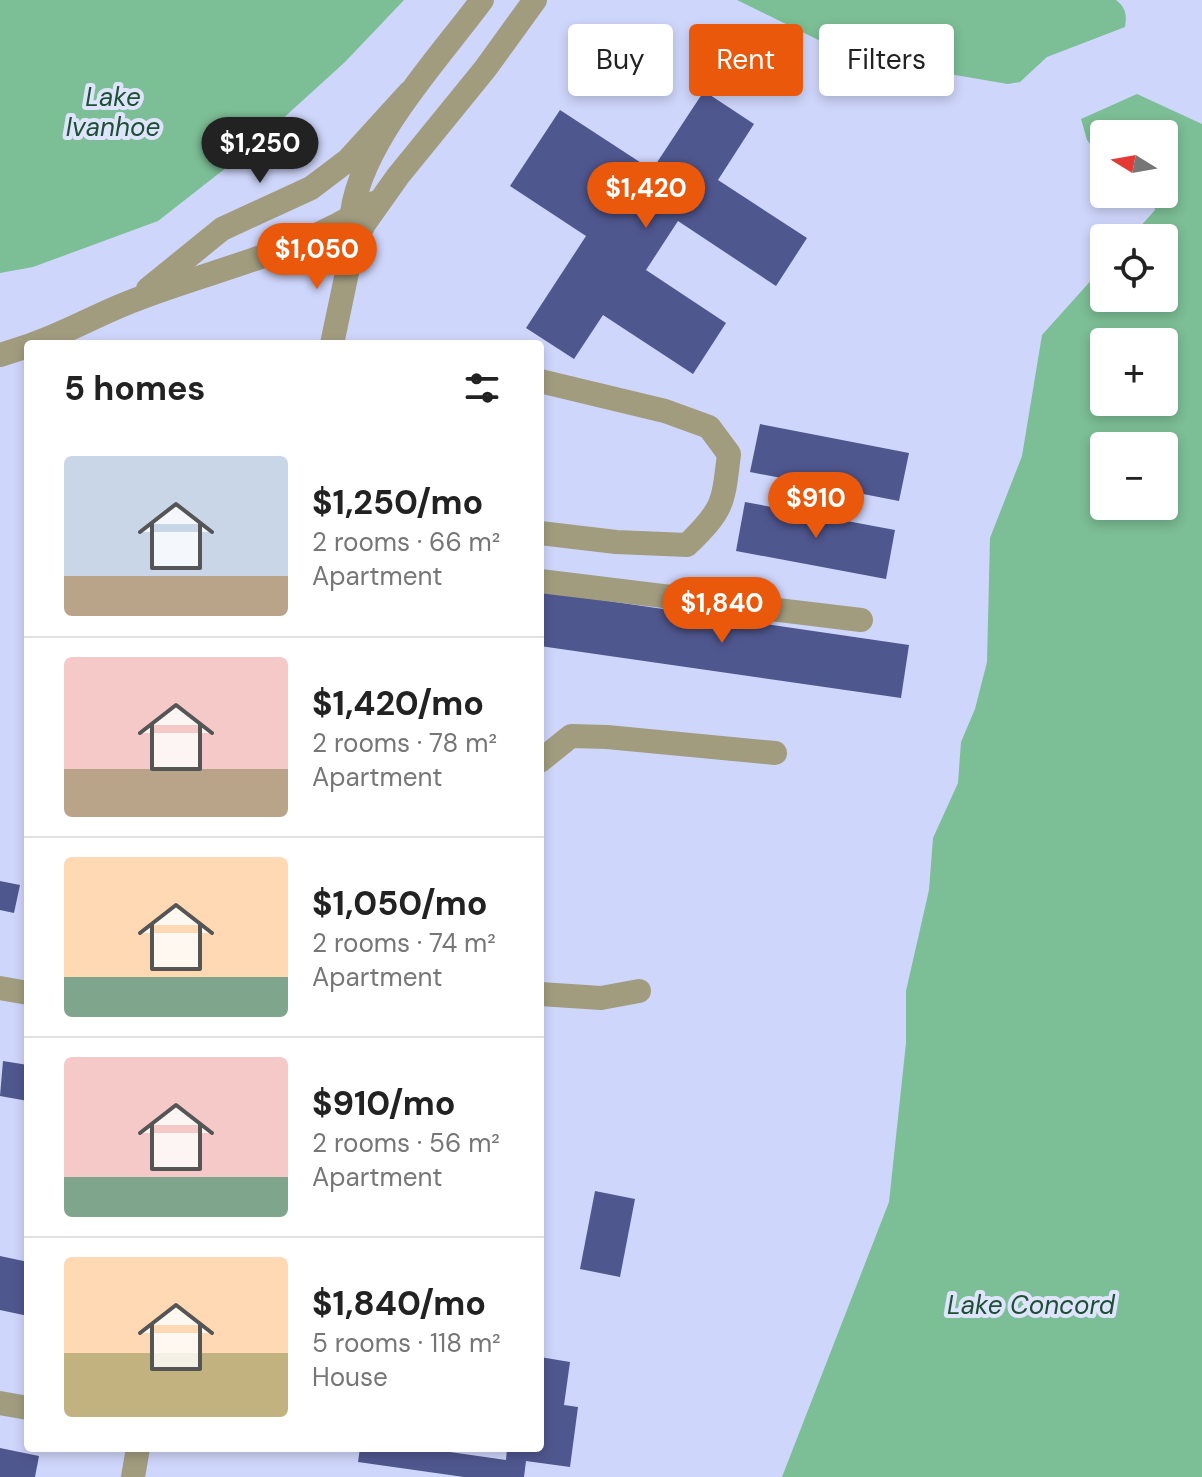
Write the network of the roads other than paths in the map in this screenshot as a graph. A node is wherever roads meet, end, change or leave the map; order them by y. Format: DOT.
graph roads {
  1 [pos="482,0"];
  2 [pos="535,0"];
  3 [pos="409,93"];
  4 [pos="383,196"];
  5 [pos="351,218"];
  6 [pos="352,249"];
  7 [pos="133,300"];
  8 [pos="45,340"];
  9 [pos="338,340"];
  10 [pos="544,382"];
  11 [pos="544,533"];
  12 [pos="544,581"];
  13 [pos="861,620"];
  14 [pos="775,753"];
  15 [pos="544,758"];
  16 [pos="0,988"];
  17 [pos="639,991"];
  18 [pos="24,992"];
  19 [pos="544,994"];
  20 [pos="0,1403"];
  21 [pos="24,1407"];
  22 [pos="137,1452"];
  23 [pos="133,1477"];
  1 -- 3 [label="street"];
  2 -- 4 [label="street"];
  3 -- 5 [label="street"];
  3 -- 7 [label="street"];
  4 -- 5 [label="street"];
  4 -- 6 [label="street"];
  5 -- 6 [label="street"];
  5 -- 7 [label="street"];
  6 -- 9 [label="street"];
  7 -- 8 [label="street"];
  10 -- 11 [label="street"];
  12 -- 13 [label="street"];
  14 -- 15 [label="street"];
  16 -- 18 [label="street"];
  17 -- 19 [label="street"];
  20 -- 21 [label="street"];
  22 -- 23 [label="street"];
}
